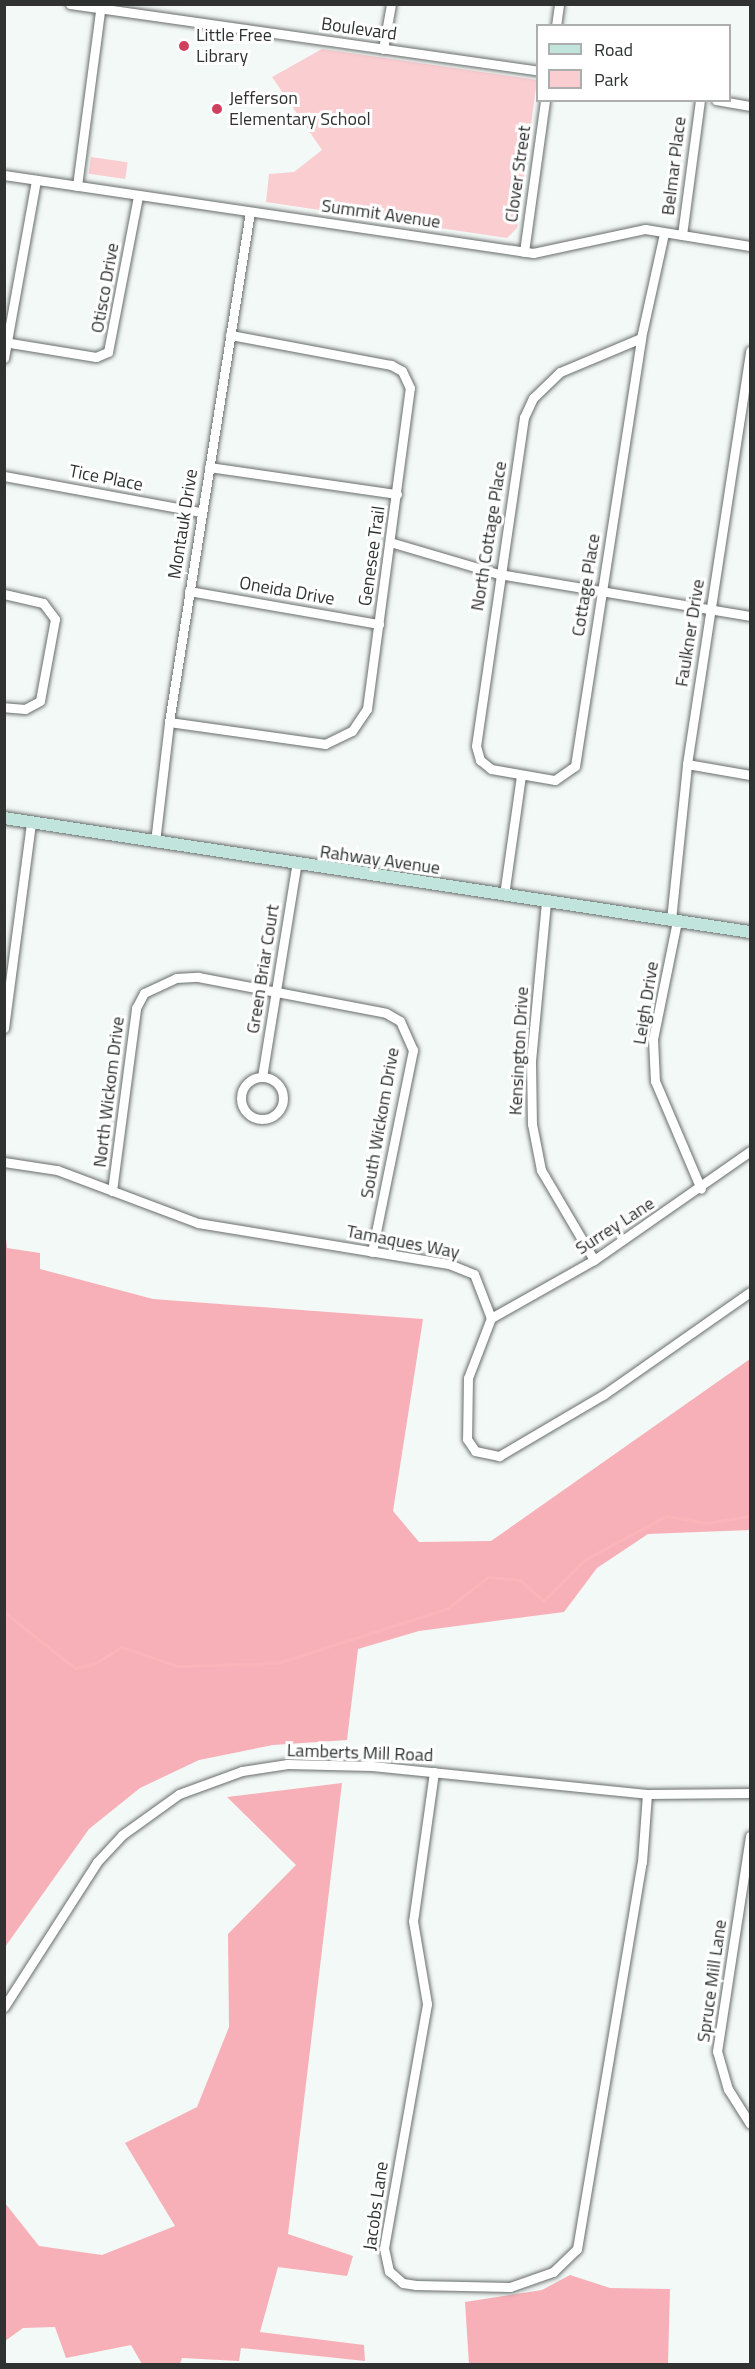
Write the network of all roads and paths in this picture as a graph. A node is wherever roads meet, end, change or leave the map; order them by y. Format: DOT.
graph roads {
  1 [pos="70,4"];
  2 [pos="391,4"];
  3 [pos="559,4"];
  4 [pos="101,7"];
  5 [pos="556,24"];
  6 [pos="383,49"];
  7 [pos="536,71"];
  8 [pos="545,102"];
  9 [pos="700,102"];
  10 [pos="727,102"];
  11 [pos="750,106"];
  12 [pos="4,176"];
  13 [pos="36,180"];
  14 [pos="77,186"];
  15 [pos="138,195"];
  16 [pos="250,212"];
  17 [pos="664,232"];
  18 [pos="682,235"];
  19 [pos="750,246"];
  20 [pos="524,252"];
  21 [pos="230,335"];
  22 [pos="641,338"];
  23 [pos="6,342"];
  24 [pos="750,351"];
  25 [pos="4,358"];
  26 [pos="209,466"];
  27 [pos="4,476"];
  28 [pos="397,494"];
  29 [pos="201,512"];
  30 [pos="390,542"];
  31 [pos="499,574"];
  32 [pos="189,591"];
  33 [pos="602,592"];
  34 [pos="4,594"];
  35 [pos="710,609"];
  36 [pos="750,616"];
  37 [pos="379,624"];
  38 [pos="4,707"];
  39 [pos="169,722"];
  40 [pos="687,764"];
  41 [pos="750,775"];
  42 [pos="521,776"];
  43 [pos="4,818"];
  44 [pos="31,822"];
  45 [pos="155,842"];
  46 [pos="296,867"];
  47 [pos="504,895"];
  48 [pos="546,902"];
  49 [pos="674,921"];
  50 [pos="750,932"];
  51 [pos="4,951"];
  52 [pos="16,953"];
  53 [pos="277,992"];
  54 [pos="4,1028"];
  55 [pos="262,1077"];
  56 [pos="750,1151"];
  57 [pos="4,1162"];
  58 [pos="701,1189"];
  59 [pos="112,1191"];
  60 [pos="372,1252"];
  61 [pos="594,1260"];
  62 [pos="750,1292"];
  63 [pos="491,1318"];
  64 [pos="434,1772"];
  65 [pos="750,1793"];
  66 [pos="647,1794"];
  67 [pos="750,1836"];
  68 [pos="4,2007"];
  69 [pos="750,2124"];
  1 -- 4 [label="street, Boulevard"];
  2 -- 6 [label="street"];
  3 -- 5 [label="street"];
  4 -- 6 [label="street, Boulevard"];
  4 -- 14 [label="street"];
  6 -- 7 [label="street, Boulevard"];
  8 -- 20 [label="street, Clover Street"];
  9 -- 18 [label="street, Belmar Place"];
  10 -- 11 [label="street"];
  12 -- 13 [label="street, Summit Avenue"];
  13 -- 14 [label="street, Summit Avenue"];
  13 -- 23 [label="street"];
  14 -- 15 [label="street, Summit Avenue"];
  15 -- 16 [label="street, Summit Avenue"];
  15 -- 23 [label="street, Otisco Drive"];
  16 -- 20 [label="street, Summit Avenue"];
  16 -- 21 [label="street, Montauk Drive"];
  17 -- 18 [label="street, Summit Avenue"];
  17 -- 20 [label="street, Summit Avenue"];
  17 -- 22 [label="street, Cottage Place"];
  18 -- 19 [label="street, Summit Avenue"];
  21 -- 26 [label="street, Montauk Drive"];
  21 -- 28 [label="street, Genesee Trail"];
  22 -- 31 [label="street, North Cottage Place"];
  22 -- 33 [label="street, Cottage Place"];
  23 -- 25 [label="street"];
  24 -- 35 [label="street, Faulkner Drive"];
  26 -- 28 [label="street"];
  26 -- 29 [label="street, Montauk Drive"];
  27 -- 29 [label="street, Tice Place"];
  28 -- 30 [label="street, Genesee Trail"];
  29 -- 32 [label="street, Montauk Drive"];
  30 -- 31 [label="street"];
  30 -- 37 [label="street, Genesee Trail"];
  31 -- 33 [label="street"];
  31 -- 42 [label="street, North Cottage Place"];
  32 -- 37 [label="street, Oneida Drive"];
  32 -- 39 [label="street, Montauk Drive"];
  33 -- 35 [label="street"];
  33 -- 42 [label="street, Cottage Place"];
  34 -- 38 [label="street"];
  35 -- 36 [label="street"];
  35 -- 40 [label="street, Faulkner Drive"];
  37 -- 39 [label="street, Genesee Trail"];
  39 -- 45 [label="street, Montauk Drive"];
  40 -- 41 [label="street"];
  40 -- 49 [label="street, Faulkner Drive"];
  42 -- 47 [label="street"];
  43 -- 44 [label="street, Rahway Avenue"];
  44 -- 45 [label="street, Rahway Avenue"];
  44 -- 52 [label="street"];
  45 -- 46 [label="street, Rahway Avenue"];
  46 -- 47 [label="street, Rahway Avenue"];
  46 -- 53 [label="street, Green Briar Court"];
  47 -- 48 [label="street, Rahway Avenue"];
  48 -- 49 [label="street, Rahway Avenue"];
  48 -- 61 [label="street, Kensington Drive"];
  49 -- 50 [label="street, Rahway Avenue"];
  49 -- 58 [label="street, Leigh Drive"];
  51 -- 52 [label="street"];
  52 -- 54 [label="street"];
  53 -- 55 [label="street, Green Briar Court"];
  53 -- 59 [label="street, North Wickom Drive"];
  53 -- 60 [label="street, South Wickom Drive"];
  55 -- 55 [label="street"];
  56 -- 58 [label="street, Surrey Lane"];
  57 -- 59 [label="street, Tamaques Way"];
  58 -- 61 [label="street, Surrey Lane"];
  59 -- 60 [label="street, Tamaques Way"];
  60 -- 63 [label="street, Tamaques Way"];
  61 -- 63 [label="street, Surrey Lane"];
  62 -- 63 [label="street"];
  64 -- 66 [label="street, Lamberts Mill Road"];
  64 -- 66 [label="street, Jacobs Lane"];
  64 -- 68 [label="street, Lamberts Mill Road"];
  65 -- 66 [label="street, Lamberts Mill Road"];
  67 -- 69 [label="street, Spruce Mill Lane"];
}
